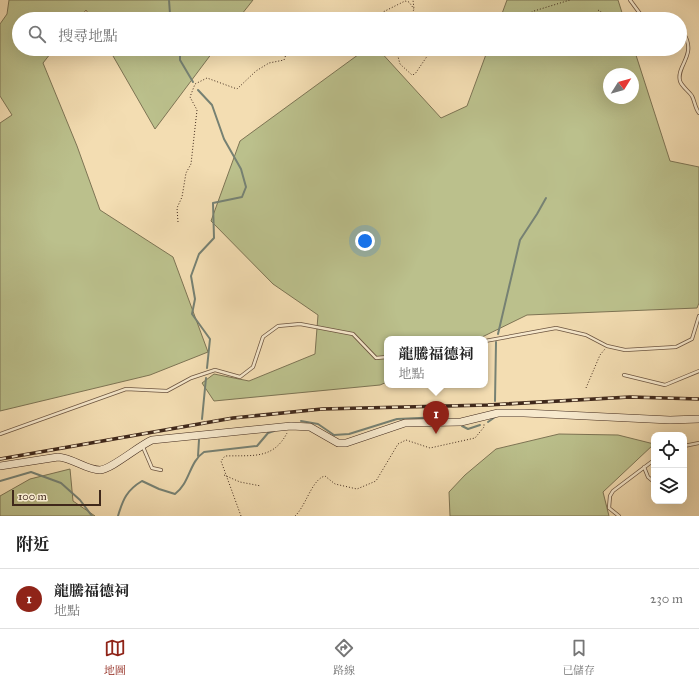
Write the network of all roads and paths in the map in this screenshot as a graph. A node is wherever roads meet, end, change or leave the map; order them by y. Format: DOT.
graph roads {
  1 [pos="413,0"];
  2 [pos="570,0"];
  3 [pos="630,0"];
  4 [pos="414,9"];
  5 [pos="598,10"];
  6 [pos="383,12"];
  7 [pos="413,12"];
  8 [pos="532,12"];
  9 [pos="601,12"];
  10 [pos="639,12"];
  11 [pos="687,39"];
  12 [pos="285,56"];
  13 [pos="398,56"];
  14 [pos="426,56"];
  15 [pos="687,56"];
  16 [pos="687,56"];
  17 [pos="699,113"];
  18 [pos="178,222"];
  19 [pos="699,316"];
  20 [pos="488,340"];
  21 [pos="607,346"];
  22 [pos="384,357"];
  23 [pos="699,371"];
  24 [pos="624,375"];
  25 [pos="586,388"];
  26 [pos="483,417"];
  27 [pos="699,419"];
  28 [pos="291,426"];
  29 [pos="0,434"];
  30 [pos="699,443"];
  31 [pos="142,444"];
  32 [pos="687,445"];
  33 [pos="651,462"];
  34 [pos="0,466"];
  35 [pos="644,467"];
  36 [pos="161,470"];
  37 [pos="224,475"];
  38 [pos="651,480"];
  39 [pos="261,486"];
  40 [pos="241,516"];
  41 [pos="295,516"];
  42 [pos="619,516"];
  1 -- 4 [label="path"];
  2 -- 8 [label="path"];
  3 -- 10 [label="lane"];
  4 -- 6 [label="path"];
  4 -- 7 [label="path"];
  5 -- 9 [label="path"];
  11 -- 15 [label="lane"];
  12 -- 18 [label="path"];
  13 -- 14 [label="path"];
  16 -- 17 [label="lane"];
  19 -- 21 [label="lane"];
  20 -- 21 [label="lane"];
  21 -- 25 [label="path"];
  22 -- 29 [label="lane"];
  23 -- 24 [label="lane"];
  26 -- 27 [label="street"];
  26 -- 28 [label="street"];
  26 -- 41 [label="path"];
  28 -- 31 [label="street"];
  28 -- 37 [label="path"];
  30 -- 32 [label="lane"];
  31 -- 34 [label="street"];
  31 -- 36 [label="lane"];
  33 -- 35 [label="lane"];
  35 -- 38 [label="lane"];
  35 -- 42 [label="lane"];
  37 -- 39 [label="path"];
  37 -- 40 [label="path"];
}
